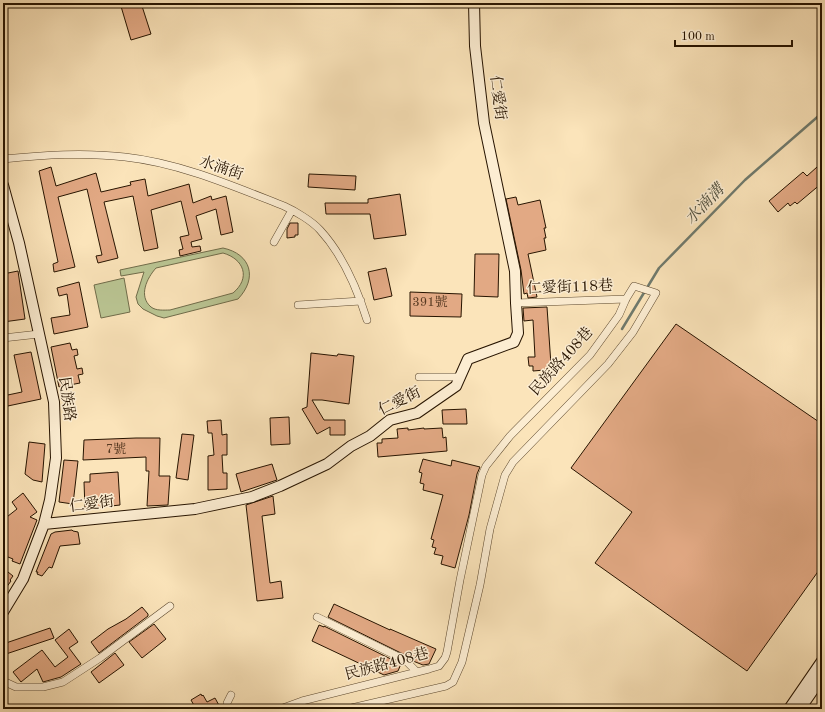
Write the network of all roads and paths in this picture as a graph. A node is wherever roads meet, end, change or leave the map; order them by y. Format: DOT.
graph roads {
  1 [pos="474,3"];
  2 [pos="3,159"];
  3 [pos="3,185"];
  4 [pos="292,210"];
  5 [pos="274,242"];
  6 [pos="626,299"];
  7 [pos="361,301"];
  8 [pos="516,303"];
  9 [pos="298,305"];
  10 [pos="367,320"];
  11 [pos="39,334"];
  12 [pos="3,338"];
  13 [pos="420,377"];
  14 [pos="460,377"];
  15 [pos="44,524"];
  16 [pos="170,606"];
  17 [pos="3,612"];
  18 [pos="318,617"];
  19 [pos="822,661"];
  20 [pos="417,672"];
  21 [pos="822,677"];
  22 [pos="3,681"];
  23 [pos="231,695"];
  24 [pos="227,709"];
  25 [pos="280,709"];
  26 [pos="346,709"];
  27 [pos="789,709"];
  28 [pos="800,709"];
  1 -- 8 [label="street, 仁愛街"];
  2 -- 4 [label="street, 水湳街"];
  3 -- 11 [label="street, 民族路"];
  4 -- 5 [label="street"];
  4 -- 7 [label="street, 水湳街"];
  6 -- 8 [label="street, 仁愛街118巷"];
  6 -- 20 [label="street, 民族路408巷"];
  6 -- 26 [label="street, 民族路408巷"];
  7 -- 9 [label="street"];
  7 -- 10 [label="street, 水湳街"];
  8 -- 14 [label="street, 仁愛街"];
  11 -- 12 [label="street"];
  11 -- 15 [label="street, 民族路"];
  13 -- 14 [label="street"];
  14 -- 15 [label="street, 仁愛街"];
  15 -- 17 [label="street, 民族路"];
  16 -- 22 [label="street"];
  18 -- 20 [label="street"];
  19 -- 27 [label="street"];
  20 -- 25 [label="street, 民族路408巷"];
  21 -- 28 [label="street"];
  23 -- 24 [label="street"];
}
